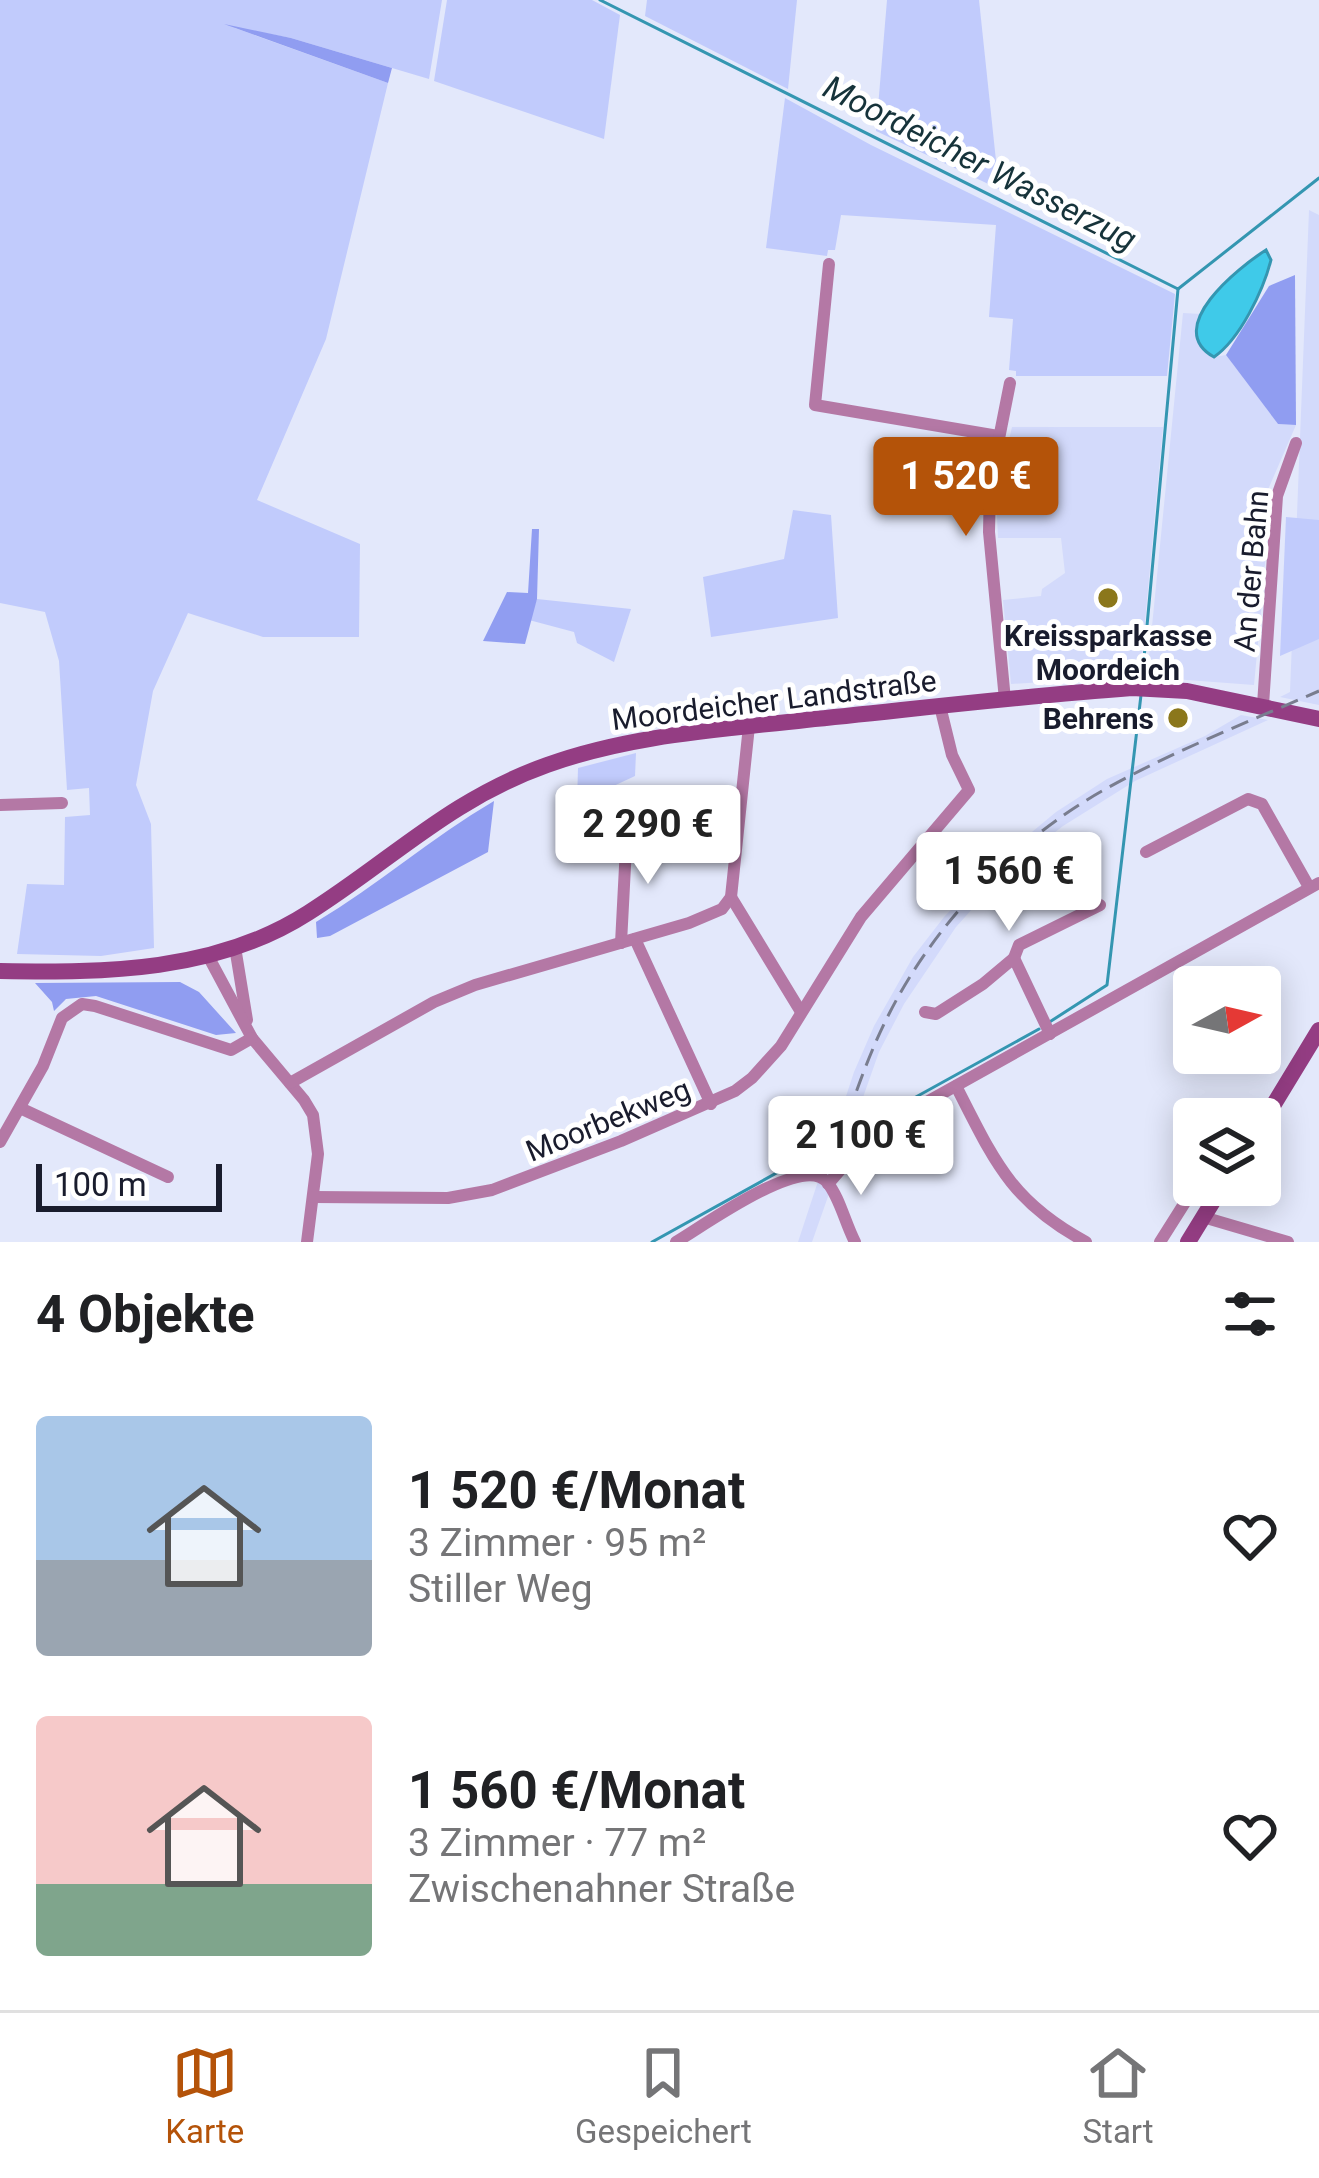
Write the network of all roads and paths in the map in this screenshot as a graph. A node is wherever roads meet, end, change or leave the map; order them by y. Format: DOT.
graph roads {
  1 [pos="830,264"];
  2 [pos="1010,383"];
  3 [pos="998,436"];
  4 [pos="1296,443"];
  5 [pos="1005,700"];
  6 [pos="1263,705"];
  7 [pos="940,706"];
  8 [pos="1319,719"];
  9 [pos="749,726"];
  10 [pos="62,803"];
  11 [pos="0,806"];
  12 [pos="627,828"];
  13 [pos="1146,852"];
  14 [pos="1314,885"];
  15 [pos="731,896"];
  16 [pos="1100,905"];
  17 [pos="628,941"];
  18 [pos="235,947"];
  19 [pos="207,954"];
  20 [pos="1014,958"];
  21 [pos="0,971"];
  22 [pos="800,1012"];
  23 [pos="925,1012"];
  24 [pos="1319,1032"];
  25 [pos="1050,1034"];
  26 [pos="252,1038"];
  27 [pos="290,1083"];
  28 [pos="956,1086"];
  29 [pos="1278,1098"];
  30 [pos="711,1103"];
  31 [pos="20,1108"];
  32 [pos="0,1142"];
  33 [pos="169,1177"];
  34 [pos="827,1182"];
  35 [pos="313,1197"];
  36 [pos="1183,1206"];
  37 [pos="1210,1206"];
  38 [pos="1203,1217"];
  39 [pos="307,1242"];
  40 [pos="676,1242"];
  41 [pos="854,1242"];
  42 [pos="1086,1242"];
  43 [pos="1160,1242"];
  44 [pos="1188,1242"];
  45 [pos="1288,1242"];
  1 -- 3 [label="street"];
  2 -- 3 [label="street"];
  3 -- 5 [label="street"];
  4 -- 6 [label="street, An der Bahn"];
  5 -- 6 [label="main road, Moordeicher Landstraße"];
  5 -- 7 [label="main road, Moordeicher Landstraße"];
  6 -- 8 [label="main road, Moordeicher Landstraße"];
  7 -- 9 [label="main road, Moordeicher Landstraße"];
  7 -- 22 [label="street, Moorbekweg"];
  9 -- 15 [label="street"];
  9 -- 18 [label="main road, Moordeicher Landstraße"];
  10 -- 11 [label="street"];
  12 -- 17 [label="street"];
  13 -- 14 [label="street"];
  14 -- 25 [label="street"];
  15 -- 17 [label="street"];
  15 -- 22 [label="street"];
  16 -- 20 [label="street"];
  17 -- 27 [label="street"];
  17 -- 30 [label="street"];
  18 -- 19 [label="main road, Moordeicher Landstraße"];
  18 -- 26 [label="street"];
  19 -- 21 [label="main road, Moordeicher Landstraße"];
  19 -- 26 [label="street"];
  20 -- 23 [label="street"];
  20 -- 25 [label="street"];
  22 -- 30 [label="street, Moorbekweg"];
  24 -- 29 [label="main road"];
  25 -- 28 [label="street"];
  26 -- 27 [label="street"];
  26 -- 31 [label="street"];
  27 -- 35 [label="street"];
  28 -- 34 [label="street"];
  28 -- 42 [label="street"];
  30 -- 35 [label="street, Moorbekweg"];
  31 -- 32 [label="street"];
  31 -- 33 [label="street"];
  34 -- 40 [label="street"];
  34 -- 41 [label="street"];
  35 -- 39 [label="street"];
  36 -- 43 [label="street"];
  37 -- 38 [label="main road"];
  38 -- 44 [label="main road"];
  38 -- 45 [label="street"];
}
